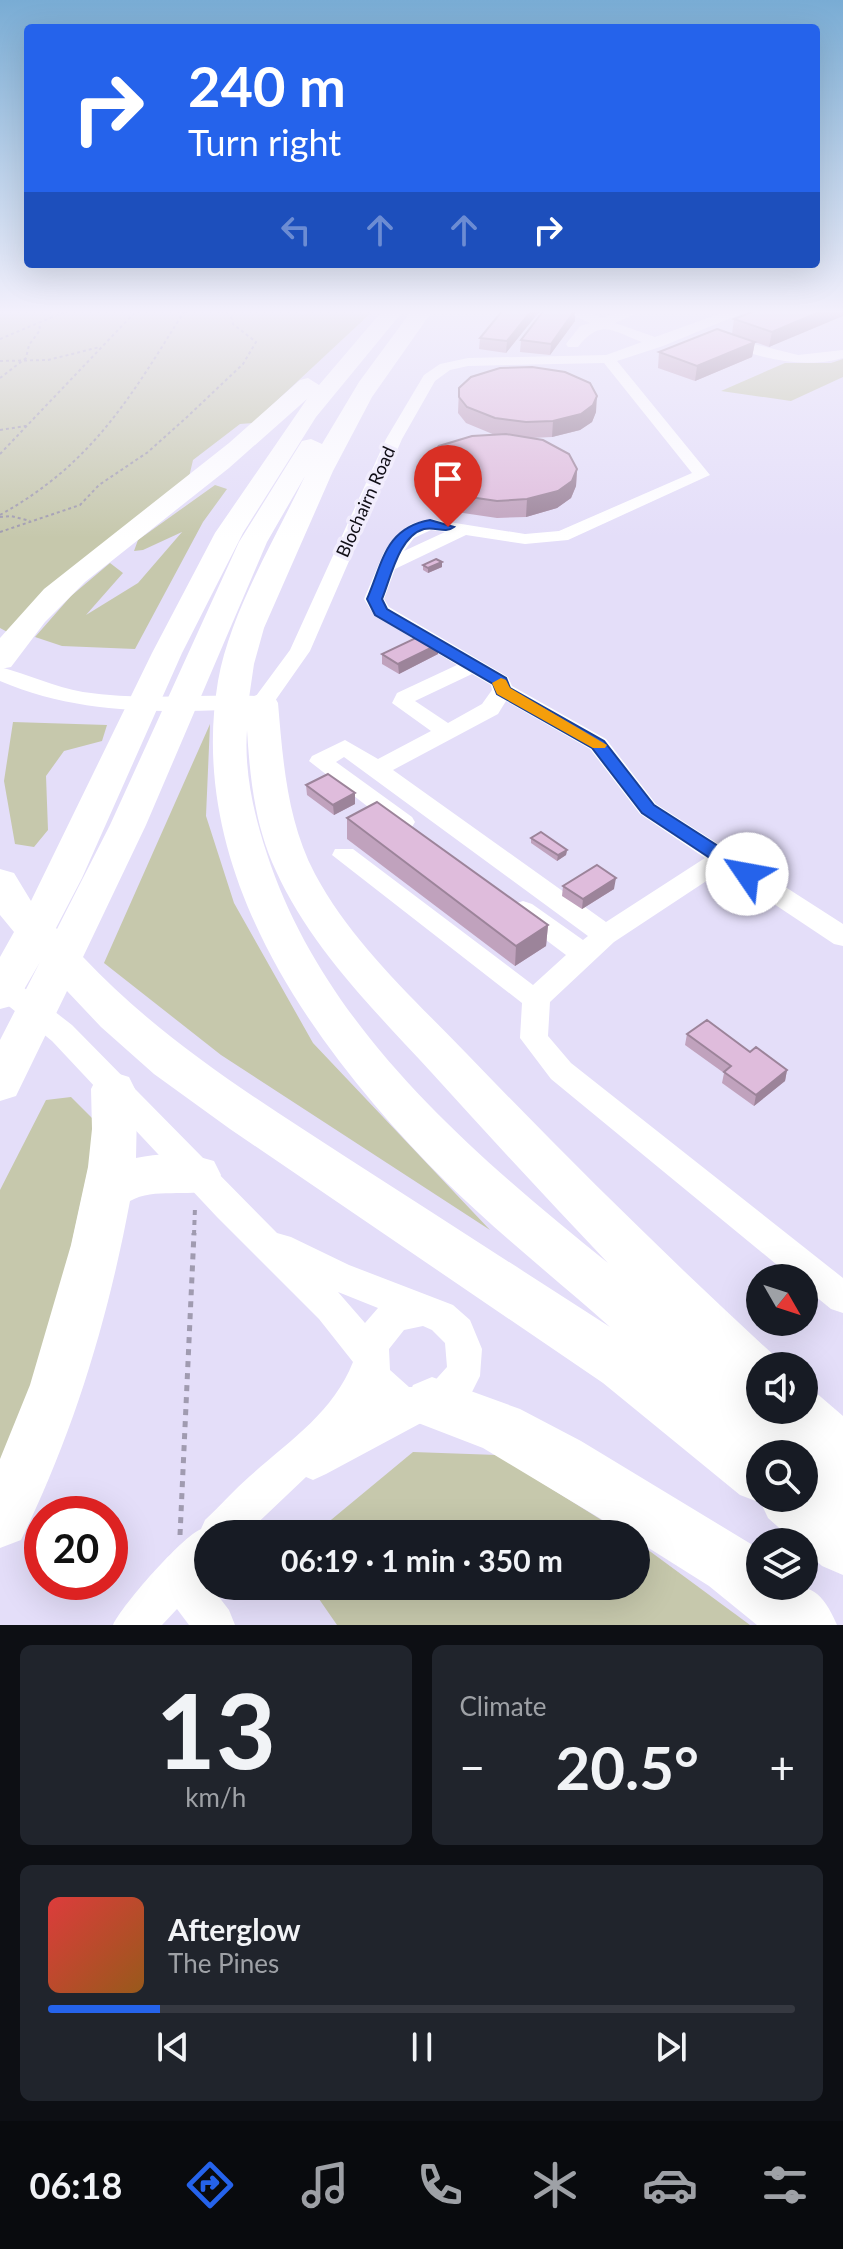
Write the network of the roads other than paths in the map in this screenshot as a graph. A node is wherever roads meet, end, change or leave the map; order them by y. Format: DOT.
graph roads {
  1 [pos="306,386"];
  2 [pos="329,386"];
  3 [pos="353,386"];
  4 [pos="371,386"];
  5 [pos="425,386"];
  6 [pos="630,386"];
  7 [pos="183,654"];
  8 [pos="8,662"];
  9 [pos="472,666"];
  10 [pos="503,690"];
  11 [pos="248,694"];
  12 [pos="447,732"];
  13 [pos="377,769"];
  14 [pos="420,835"];
  15 [pos="344,855"];
  16 [pos="723,858"];
  17 [pos="0,882"];
  18 [pos="508,899"];
  19 [pos="605,935"];
  20 [pos="843,937"];
  21 [pos="583,954"];
  22 [pos="0,984"];
  23 [pos="0,994"];
  24 [pos="536,998"];
  25 [pos="0,1084"];
  26 [pos="113,1089"];
  27 [pos="197,1175"];
  28 [pos="108,1190"];
  29 [pos="244,1222"];
  30 [pos="843,1298"];
  31 [pos="434,1315"];
  32 [pos="369,1361"];
  33 [pos="746,1364"];
  34 [pos="426,1404"];
  35 [pos="811,1424"];
  36 [pos="778,1440"];
  37 [pos="843,1453"];
  38 [pos="746,1464"];
  39 [pos="818,1475"];
  40 [pos="262,1491"];
  41 [pos="843,1496"];
  42 [pos="804,1512"];
  43 [pos="0,1519"];
  44 [pos="233,1520"];
  45 [pos="843,1545"];
  46 [pos="194,1560"];
  47 [pos="178,1576"];
  48 [pos="134,1625"];
  49 [pos="214,1625"];
  50 [pos="806,1625"];
  1 -- 8 [label="highway"];
  2 -- 7 [label="highway"];
  3 -- 7 [label="highway"];
  4 -- 11 [label="highway"];
  5 -- 11 [label="street, Blochairn Road"];
  6 -- 9 [label="street"];
  7 -- 23 [label="highway"];
  7 -- 25 [label="highway"];
  8 -- 11 [label="street"];
  9 -- 10 [label="street"];
  9 -- 12 [label="street"];
  10 -- 12 [label="street"];
  10 -- 16 [label="street"];
  11 -- 33 [label="highway"];
  11 -- 36 [label="highway"];
  12 -- 13 [label="street"];
  13 -- 14 [label="street"];
  13 -- 19 [label="street"];
  15 -- 24 [label="street"];
  16 -- 19 [label="street"];
  16 -- 20 [label="street"];
  17 -- 38 [label="highway"];
  18 -- 21 [label="street"];
  19 -- 21 [label="street"];
  21 -- 24 [label="street"];
  22 -- 26 [label="street"];
  24 -- 30 [label="street"];
  26 -- 27 [label="street"];
  26 -- 28 [label="highway"];
  27 -- 28 [label="highway"];
  27 -- 29 [label="street"];
  28 -- 43 [label="highway"];
  29 -- 31 [label="street"];
  29 -- 32 [label="street"];
  31 -- 32 [label="street"];
  31 -- 34 [label="street"];
  32 -- 34 [label="street"];
  32 -- 40 [label="street"];
  34 -- 40 [label="street"];
  34 -- 50 [label="highway"];
  35 -- 37 [label="highway"];
  39 -- 41 [label="highway"];
  40 -- 44 [label="street"];
  42 -- 45 [label="highway"];
  46 -- 47 [label="street"];
  47 -- 48 [label="street"];
  47 -- 49 [label="street"];
}
